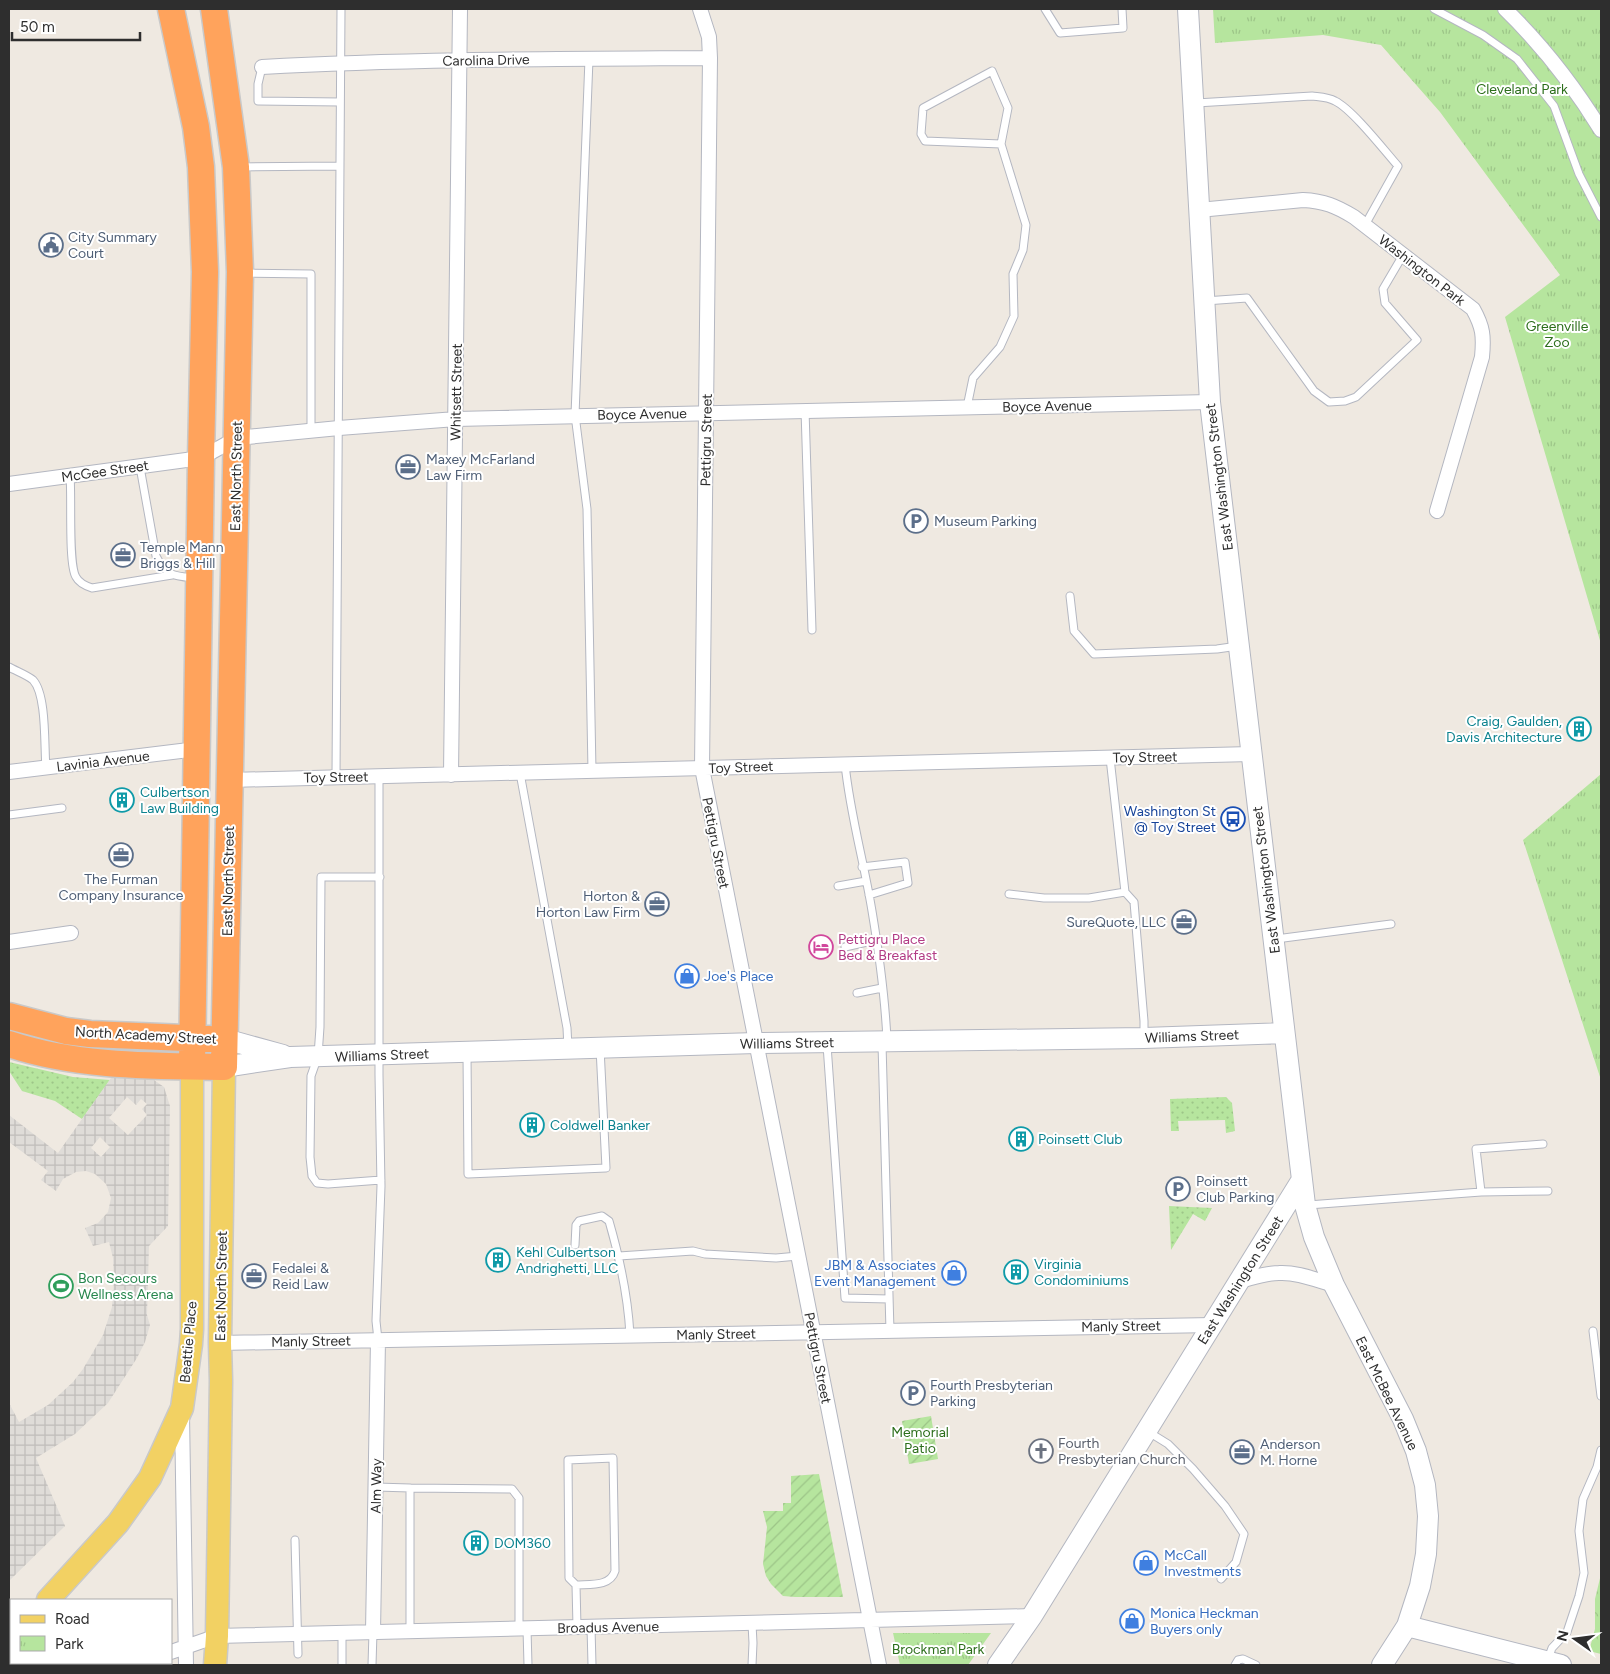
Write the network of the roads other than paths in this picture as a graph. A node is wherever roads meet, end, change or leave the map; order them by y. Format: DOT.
graph roads {
  1 [pos="163,9"];
  2 [pos="171,9"];
  3 [pos="214,9"];
  4 [pos="222,9"];
  5 [pos="341,9"];
  6 [pos="460,9"];
  7 [pos="700,9"];
  8 [pos="1045,9"];
  9 [pos="1122,9"];
  10 [pos="1188,9"];
  11 [pos="1434,9"];
  12 [pos="1505,9"];
  13 [pos="182,58"];
  14 [pos="710,58"];
  15 [pos="589,59"];
  16 [pos="460,61"];
  17 [pos="340,63"];
  18 [pos="222,67"];
  19 [pos="262,67"];
  20 [pos="340,102"];
  21 [pos="1193,103"];
  22 [pos="1601,130"];
  23 [pos="1001,144"];
  24 [pos="340,166"];
  25 [pos="236,167"];
  26 [pos="1199,210"];
  27 [pos="1601,217"];
  28 [pos="1364,225"];
  29 [pos="1404,255"];
  30 [pos="240,272"];
  31 [pos="1205,301"];
  32 [pos="1210,402"];
  33 [pos="968,407"];
  34 [pos="805,410"];
  35 [pos="707,413"];
  36 [pos="575,415"];
  37 [pos="456,419"];
  38 [pos="339,428"];
  39 [pos="311,431"];
  40 [pos="237,438"];
  41 [pos="201,458"];
  42 [pos="140,466"];
  43 [pos="70,476"];
  44 [pos="9,484"];
  45 [pos="1437,511"];
  46 [pos="172,575"];
  47 [pos="199,579"];
  48 [pos="1070,596"];
  49 [pos="812,630"];
  50 [pos="1238,646"];
  51 [pos="9,667"];
  52 [pos="197,749"];
  53 [pos="1251,754"];
  54 [pos="1110,758"];
  55 [pos="844,764"];
  56 [pos="46,768"];
  57 [pos="702,768"];
  58 [pos="592,770"];
  59 [pos="9,772"];
  60 [pos="520,773"];
  61 [pos="451,775"];
  62 [pos="336,776"];
  63 [pos="380,776"];
  64 [pos="230,780"];
  65 [pos="62,808"];
  66 [pos="9,816"];
  67 [pos="862,867"];
  68 [pos="380,877"];
  69 [pos="866,881"];
  70 [pos="838,886"];
  71 [pos="1126,892"];
  72 [pos="1009,894"];
  73 [pos="869,895"];
  74 [pos="1391,924"];
  75 [pos="70,933"];
  76 [pos="1273,939"];
  77 [pos="876,940"];
  78 [pos="9,942"];
  79 [pos="845,947"];
  80 [pos="882,988"];
  81 [pos="857,993"];
  82 [pos="9,1016"];
  83 [pos="1284,1033"];
  84 [pos="1144,1038"];
  85 [pos="193,1039"];
  86 [pos="225,1039"];
  87 [pos="884,1041"];
  88 [pos="827,1042"];
  89 [pos="756,1043"];
  90 [pos="9,1044"];
  91 [pos="600,1048"];
  92 [pos="568,1049"];
  93 [pos="467,1052"];
  94 [pos="379,1055"];
  95 [pos="318,1056"];
  96 [pos="290,1057"];
  97 [pos="192,1066"];
  98 [pos="224,1067"];
  99 [pos="1544,1144"];
  100 [pos="381,1180"];
  101 [pos="1301,1181"];
  102 [pos="1548,1191"];
  103 [pos="1481,1192"];
  104 [pos="1305,1205"];
  105 [pos="575,1246"];
  106 [pos="619,1256"];
  107 [pos="798,1256"];
  108 [pos="1239,1281"];
  109 [pos="1334,1284"];
  110 [pos="889,1299"];
  111 [pos="1212,1325"];
  112 [pos="890,1331"];
  113 [pos="1593,1331"];
  114 [pos="813,1332"];
  115 [pos="630,1336"];
  116 [pos="378,1340"];
  117 [pos="220,1343"];
  118 [pos="1601,1396"];
  119 [pos="182,1408"];
  120 [pos="1147,1431"];
  121 [pos="1601,1450"];
  122 [pos="376,1487"];
  123 [pos="410,1488"];
  124 [pos="295,1540"];
  125 [pos="1221,1580"];
  126 [pos="576,1585"];
  127 [pos="49,1599"];
  128 [pos="1032,1616"];
  129 [pos="870,1621"];
  130 [pos="752,1624"];
  131 [pos="1407,1626"];
  132 [pos="591,1627"];
  133 [pos="577,1628"];
  134 [pos="523,1629"];
  135 [pos="373,1632"];
  136 [pos="410,1632"];
  137 [pos="342,1633"];
  138 [pos="298,1634"];
  139 [pos="217,1636"];
  140 [pos="186,1648"];
  141 [pos="172,1652"];
  142 [pos="298,1654"];
  143 [pos="1554,1664"];
  144 [pos="186,1665"];
  145 [pos="215,1665"];
  146 [pos="342,1665"];
  147 [pos="372,1665"];
  148 [pos="528,1665"];
  149 [pos="592,1665"];
  150 [pos="752,1665"];
  151 [pos="879,1665"];
  152 [pos="998,1665"];
  153 [pos="1235,1665"];
  154 [pos="1256,1665"];
  155 [pos="1382,1665"];
  1 -- 13 [label="highway"];
  2 -- 13 [label="highway"];
  3 -- 18 [label="highway"];
  4 -- 18 [label="highway"];
  5 -- 17 [label="lane"];
  6 -- 16 [label="street, Whitsett Street"];
  7 -- 14 [label="street, Pettigru Street"];
  8 -- 9 [label="lane"];
  10 -- 21 [label="street, East Washington Street"];
  11 -- 27 [label="lane"];
  12 -- 22 [label="street"];
  13 -- 41 [label="highway"];
  14 -- 15 [label="street, Carolina Drive"];
  14 -- 35 [label="street, Pettigru Street"];
  15 -- 16 [label="street, Carolina Drive"];
  15 -- 36 [label="lane"];
  16 -- 17 [label="street, Carolina Drive"];
  16 -- 37 [label="street, Whitsett Street"];
  17 -- 19 [label="street, Carolina Drive"];
  17 -- 20 [label="lane"];
  18 -- 25 [label="highway, East North Street"];
  19 -- 20 [label="lane"];
  20 -- 24 [label="lane"];
  21 -- 26 [label="street, East Washington Street"];
  21 -- 28 [label="lane"];
  23 -- 23 [label="lane"];
  23 -- 33 [label="lane"];
  24 -- 25 [label="lane"];
  24 -- 38 [label="lane"];
  25 -- 30 [label="highway, East North Street"];
  26 -- 28 [label="street, Washington Park"];
  26 -- 31 [label="street, East Washington Street"];
  28 -- 29 [label="street, Washington Park"];
  29 -- 31 [label="lane"];
  29 -- 45 [label="street, Washington Park"];
  30 -- 39 [label="lane"];
  30 -- 40 [label="highway, East North Street"];
  31 -- 32 [label="street, East Washington Street"];
  32 -- 33 [label="street, Boyce Avenue"];
  32 -- 50 [label="street, East Washington Street"];
  33 -- 34 [label="street, Boyce Avenue"];
  34 -- 35 [label="street, Boyce Avenue"];
  34 -- 49 [label="lane"];
  35 -- 36 [label="street, Boyce Avenue"];
  35 -- 57 [label="street, Pettigru Street"];
  36 -- 37 [label="street, Boyce Avenue"];
  36 -- 58 [label="lane"];
  37 -- 38 [label="street, Boyce Avenue"];
  37 -- 61 [label="street, Whitsett Street"];
  38 -- 39 [label="street, Boyce Avenue"];
  38 -- 62 [label="lane"];
  39 -- 40 [label="street, Boyce Avenue"];
  40 -- 41 [label="street, Boyce Avenue"];
  40 -- 64 [label="highway, East North Street"];
  41 -- 42 [label="street, McGee Street"];
  41 -- 47 [label="highway"];
  42 -- 43 [label="street, McGee Street"];
  42 -- 46 [label="lane"];
  43 -- 44 [label="street, McGee Street"];
  43 -- 46 [label="lane"];
  46 -- 47 [label="lane"];
  47 -- 52 [label="highway"];
  48 -- 50 [label="lane"];
  50 -- 53 [label="street, East Washington Street"];
  51 -- 56 [label="lane"];
  52 -- 56 [label="street, Lavinia Avenue"];
  52 -- 85 [label="highway"];
  53 -- 54 [label="street, Toy Street"];
  53 -- 76 [label="street, East Washington Street"];
  54 -- 55 [label="street, Toy Street"];
  54 -- 71 [label="lane"];
  55 -- 57 [label="street, Toy Street"];
  55 -- 67 [label="lane"];
  56 -- 59 [label="street, Lavinia Avenue"];
  57 -- 58 [label="street, Toy Street"];
  57 -- 89 [label="street, Pettigru Street"];
  58 -- 60 [label="street, Toy Street"];
  60 -- 61 [label="street, Toy Street"];
  60 -- 92 [label="lane"];
  61 -- 63 [label="street, Toy Street"];
  62 -- 63 [label="street, Toy Street"];
  62 -- 64 [label="street, Toy Street"];
  63 -- 68 [label="lane"];
  64 -- 86 [label="highway, East North Street"];
  65 -- 66 [label="lane"];
  67 -- 69 [label="lane"];
  67 -- 73 [label="lane"];
  68 -- 94 [label="lane"];
  68 -- 95 [label="lane"];
  69 -- 70 [label="lane"];
  69 -- 73 [label="lane"];
  71 -- 72 [label="lane"];
  71 -- 84 [label="lane"];
  73 -- 77 [label="lane"];
  74 -- 76 [label="lane"];
  75 -- 78 [label="street"];
  76 -- 83 [label="street, East Washington Street"];
  77 -- 79 [label="lane"];
  77 -- 80 [label="lane"];
  80 -- 81 [label="lane"];
  80 -- 87 [label="lane"];
  82 -- 85 [label="highway, North Academy Street"];
  83 -- 84 [label="street, Williams Street"];
  83 -- 101 [label="street, East Washington Street"];
  84 -- 87 [label="street, Williams Street"];
  85 -- 86 [label="highway, North Academy Street"];
  85 -- 97 [label="highway, Beattie Place"];
  86 -- 96 [label="street, Williams Street"];
  86 -- 98 [label="highway, East North Street"];
  87 -- 88 [label="street, Williams Street"];
  87 -- 110 [label="lane"];
  88 -- 89 [label="street, Williams Street"];
  88 -- 110 [label="lane"];
  89 -- 91 [label="street, Williams Street"];
  89 -- 107 [label="street, Pettigru Street"];
  90 -- 97 [label="highway, North Academy Street"];
  91 -- 92 [label="street, Williams Street"];
  91 -- 93 [label="lane"];
  92 -- 93 [label="street, Williams Street"];
  93 -- 94 [label="street, Williams Street"];
  94 -- 95 [label="street, Williams Street"];
  94 -- 100 [label="lane"];
  95 -- 96 [label="street, Williams Street"];
  95 -- 100 [label="lane"];
  96 -- 98 [label="street, Williams Street"];
  97 -- 98 [label="highway, North Academy Street"];
  97 -- 119 [label="main road, Beattie Place"];
  98 -- 117 [label="main road, East North Street"];
  99 -- 103 [label="lane"];
  100 -- 116 [label="lane"];
  101 -- 104 [label="street, East McBee Avenue"];
  101 -- 108 [label="street, East Washington Street"];
  102 -- 103 [label="lane"];
  103 -- 104 [label="lane"];
  104 -- 109 [label="street, East McBee Avenue"];
  105 -- 106 [label="lane"];
  106 -- 107 [label="lane"];
  106 -- 115 [label="lane"];
  107 -- 114 [label="street, Pettigru Street"];
  108 -- 109 [label="street"];
  108 -- 111 [label="street, East Washington Street"];
  109 -- 131 [label="street, East McBee Avenue"];
  110 -- 112 [label="lane"];
  111 -- 112 [label="street, Manly Street"];
  111 -- 120 [label="street, East Washington Street"];
  112 -- 114 [label="street, Manly Street"];
  113 -- 118 [label="lane"];
  114 -- 115 [label="street, Manly Street"];
  114 -- 129 [label="street, Pettigru Street"];
  115 -- 116 [label="street, Manly Street"];
  116 -- 117 [label="street, Manly Street"];
  116 -- 122 [label="street, Alm Way"];
  117 -- 139 [label="main road, East North Street"];
  119 -- 127 [label="main road, Beattie Place"];
  119 -- 140 [label="street"];
  120 -- 125 [label="lane"];
  120 -- 128 [label="street, East Washington Street"];
  121 -- 143 [label="lane"];
  122 -- 123 [label="lane"];
  122 -- 135 [label="street, Alm Way"];
  123 -- 134 [label="lane"];
  123 -- 136 [label="lane"];
  124 -- 138 [label="lane"];
  126 -- 126 [label="lane"];
  126 -- 133 [label="lane"];
  128 -- 129 [label="street, Broadus Avenue"];
  128 -- 152 [label="street, East Washington Street"];
  129 -- 130 [label="street, Broadus Avenue"];
  129 -- 151 [label="street, Pettigru Street"];
  130 -- 132 [label="street, Broadus Avenue"];
  130 -- 150 [label="lane"];
  131 -- 143 [label="street"];
  131 -- 155 [label="street, East McBee Avenue"];
  132 -- 133 [label="street, Broadus Avenue"];
  132 -- 149 [label="lane"];
  133 -- 134 [label="street, Broadus Avenue"];
  134 -- 136 [label="street, Broadus Avenue"];
  134 -- 148 [label="lane"];
  135 -- 136 [label="street, Broadus Avenue"];
  135 -- 137 [label="street, Broadus Avenue"];
  135 -- 147 [label="lane"];
  137 -- 138 [label="street, Broadus Avenue"];
  137 -- 146 [label="lane"];
  138 -- 139 [label="street, Broadus Avenue"];
  138 -- 142 [label="lane"];
  139 -- 140 [label="street, Broadus Avenue"];
  139 -- 145 [label="main road, East North Street"];
  140 -- 141 [label="street, Broadus Avenue"];
  140 -- 144 [label="street"];
  153 -- 154 [label="lane"];
}
